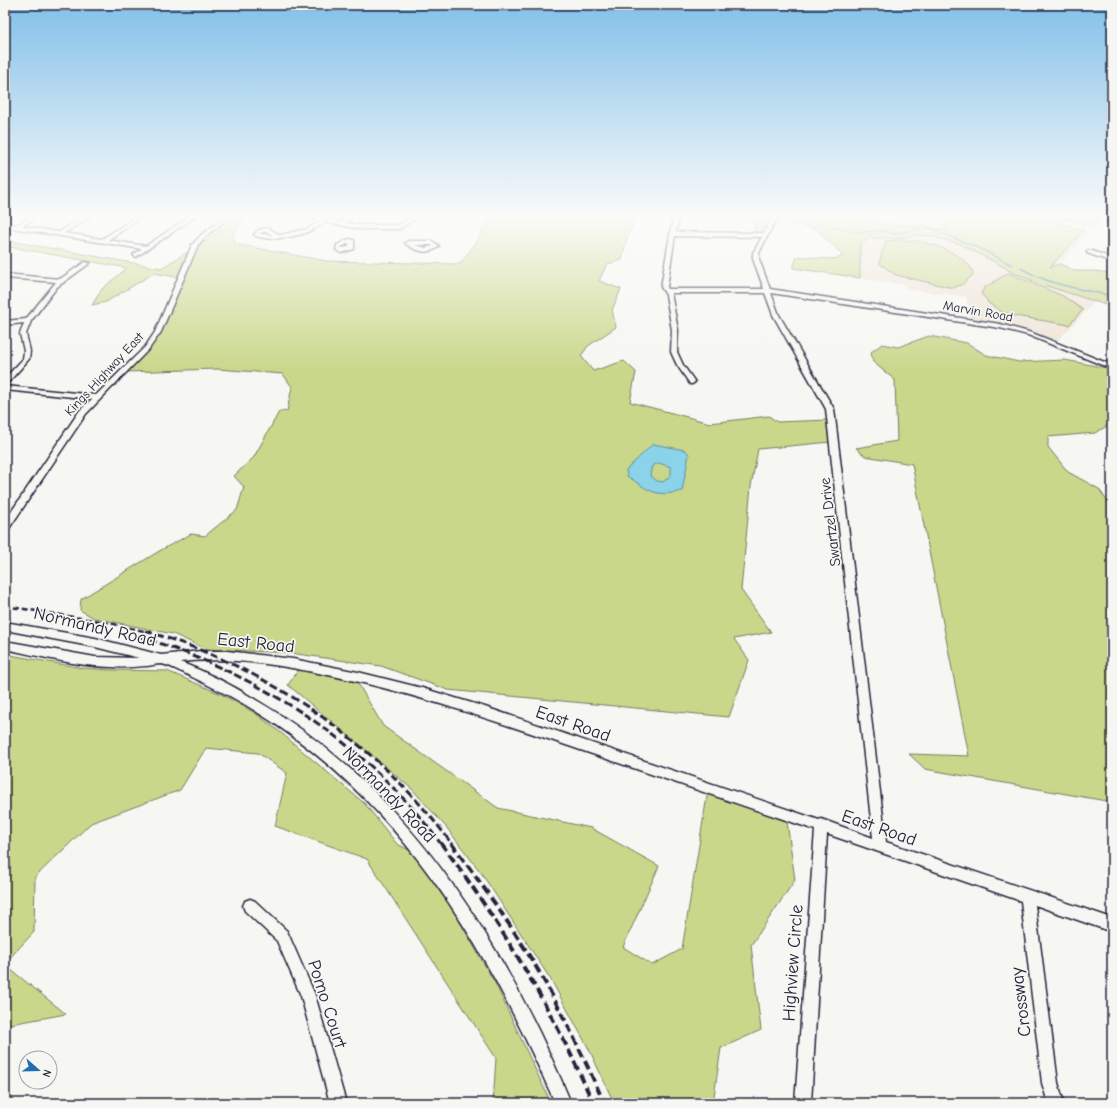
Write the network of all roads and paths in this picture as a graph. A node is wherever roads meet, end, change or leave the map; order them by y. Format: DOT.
graph roads {
  1 [pos="79,269"];
  2 [pos="184,269"];
  3 [pos="667,269"];
  4 [pos="760,269"];
  5 [pos="5,276"];
  6 [pos="60,281"];
  7 [pos="667,291"];
  8 [pos="768,291"];
  9 [pos="28,321"];
  10 [pos="5,323"];
  11 [pos="1112,367"];
  12 [pos="5,382"];
  13 [pos="692,382"];
  14 [pos="5,388"];
  15 [pos="97,397"];
  16 [pos="7,523"];
  17 [pos="5,626"];
  18 [pos="5,645"];
  19 [pos="158,660"];
  20 [pos="820,825"];
  21 [pos="880,845"];
  22 [pos="1028,896"];
  23 [pos="250,906"];
  24 [pos="1112,925"];
  25 [pos="338,1103"];
  26 [pos="563,1103"];
  27 [pos="803,1103"];
  28 [pos="1056,1103"];
  1 -- 6 [label="street"];
  2 -- 15 [label="street, Kings Highway East"];
  3 -- 7 [label="street"];
  4 -- 8 [label="street, Swartzel Drive"];
  5 -- 6 [label="street"];
  6 -- 9 [label="street"];
  7 -- 8 [label="street, Marvin Road"];
  7 -- 13 [label="street"];
  8 -- 11 [label="street, Marvin Road"];
  8 -- 21 [label="street, Swartzel Drive"];
  9 -- 10 [label="street"];
  9 -- 12 [label="street"];
  14 -- 15 [label="street"];
  15 -- 16 [label="street, Kings Highway East"];
  17 -- 19 [label="street, Normandy Road"];
  18 -- 19 [label="street, East Road"];
  19 -- 20 [label="street, East Road"];
  19 -- 26 [label="street, Normandy Road"];
  20 -- 21 [label="street, East Road"];
  20 -- 27 [label="street, Highview Circle"];
  21 -- 22 [label="street, East Road"];
  22 -- 24 [label="street, East Road"];
  22 -- 28 [label="street, Crossway"];
  23 -- 25 [label="street, Pomo Court"];
}
